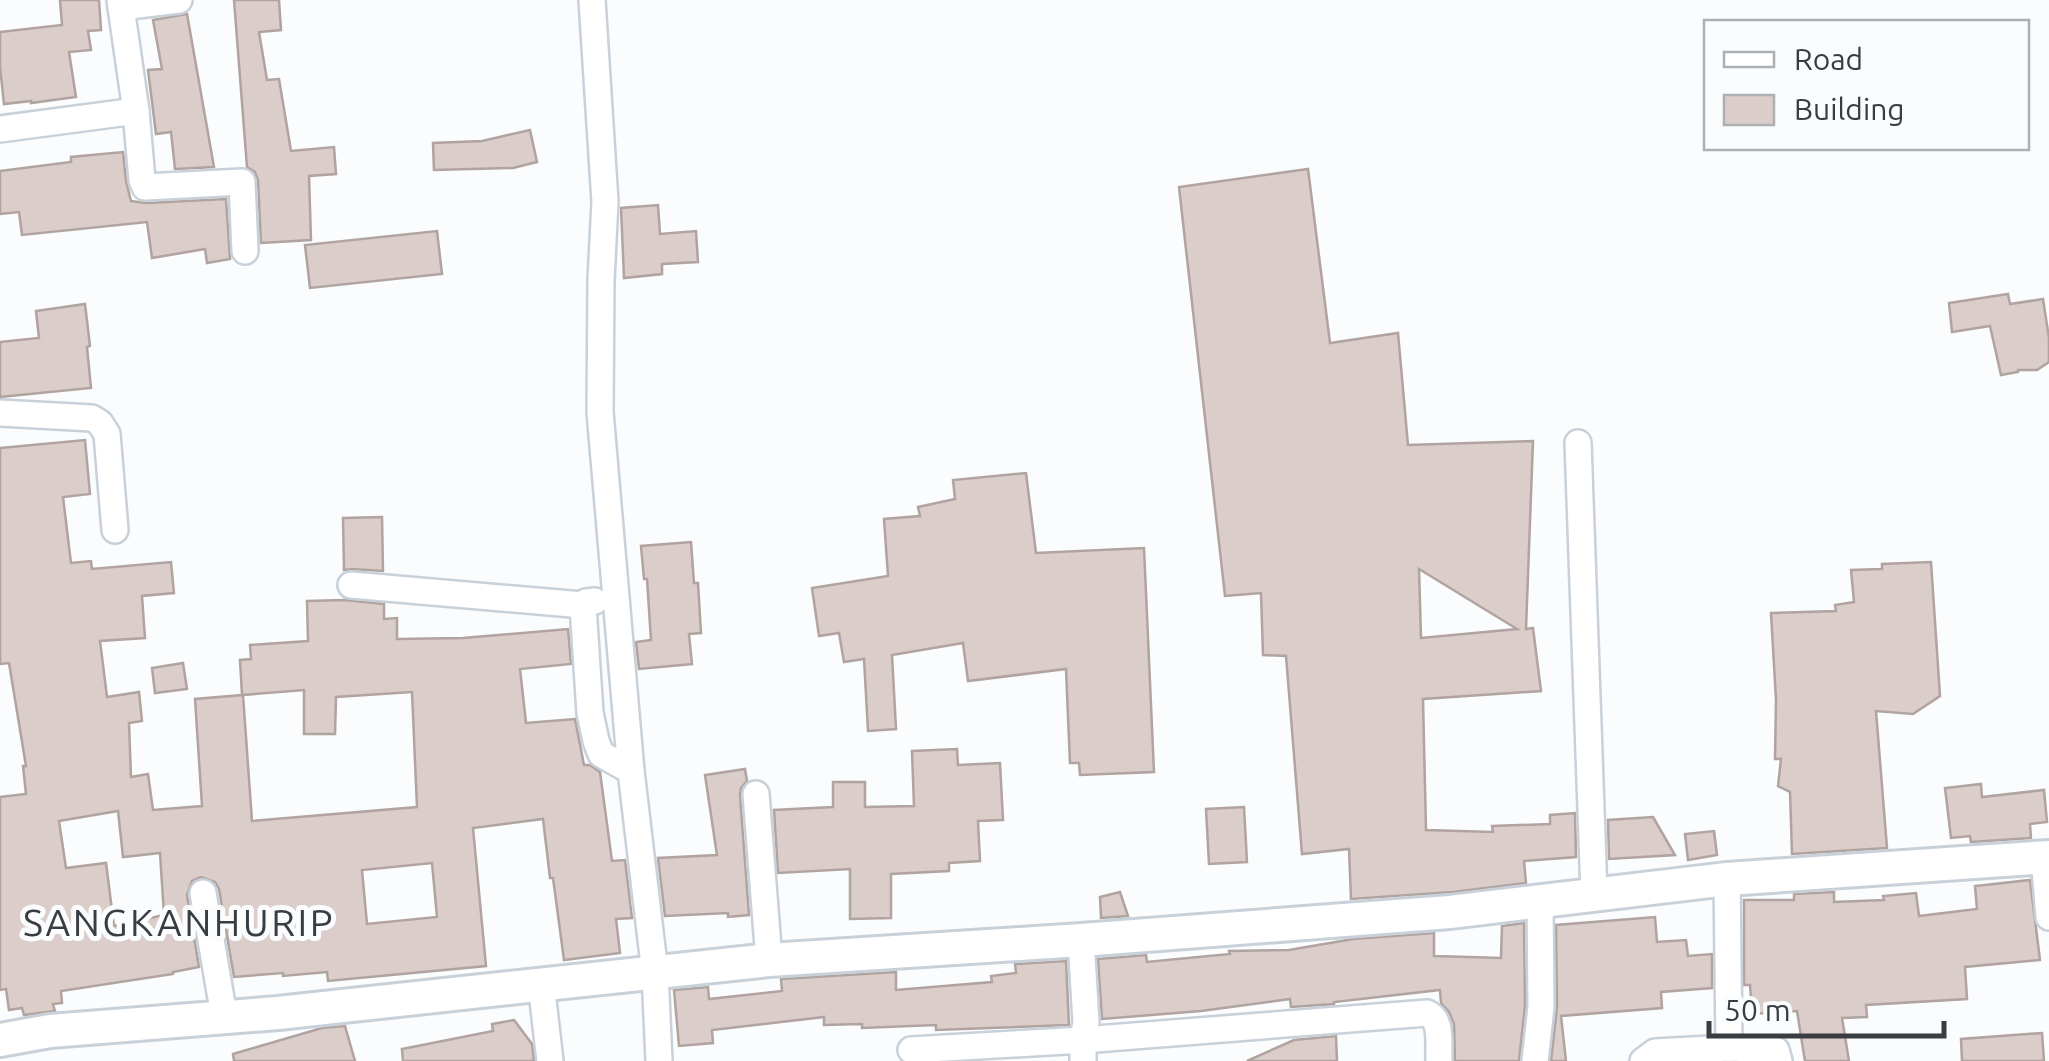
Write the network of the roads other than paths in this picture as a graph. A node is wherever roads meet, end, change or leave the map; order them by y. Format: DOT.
graph roads {
  1 [pos="179,0"];
  2 [pos="592,0"];
  3 [pos="121,4"];
  4 [pos="136,111"];
  5 [pos="0,129"];
  6 [pos="246,251"];
  7 [pos="0,413"];
  8 [pos="1578,443"];
  9 [pos="116,530"];
  10 [pos="351,585"];
  11 [pos="599,601"];
  12 [pos="604,663"];
  13 [pos="620,765"];
  14 [pos="756,794"];
  15 [pos="2046,857"];
  16 [pos="1727,880"];
  17 [pos="203,894"];
  18 [pos="1594,894"];
  19 [pos="1540,901"];
  20 [pos="2049,918"];
  21 [pos="1081,940"];
  22 [pos="768,960"];
  23 [pos="655,973"];
  24 [pos="540,983"];
  25 [pos="224,1016"];
  26 [pos="1084,1039"];
  27 [pos="0,1040"];
  28 [pos="1728,1043"];
  29 [pos="911,1050"];
  30 [pos="1536,1054"];
  31 [pos="550,1061"];
  32 [pos="658,1061"];
  33 [pos="1439,1061"];
  34 [pos="1643,1061"];
  35 [pos="1779,1061"];
  1 -- 3 [label="street"];
  2 -- 11 [label="street"];
  3 -- 4 [label="street"];
  4 -- 5 [label="street"];
  4 -- 6 [label="street"];
  7 -- 9 [label="street"];
  8 -- 18 [label="street"];
  10 -- 11 [label="street"];
  11 -- 12 [label="street"];
  11 -- 12 [label="street"];
  12 -- 13 [label="street"];
  12 -- 13 [label="street"];
  13 -- 23 [label="street"];
  14 -- 22 [label="street"];
  15 -- 16 [label="street"];
  15 -- 20 [label="street"];
  16 -- 18 [label="street"];
  16 -- 28 [label="street"];
  17 -- 25 [label="street"];
  18 -- 19 [label="street"];
  19 -- 21 [label="street"];
  19 -- 30 [label="street"];
  21 -- 22 [label="street"];
  21 -- 26 [label="street"];
  22 -- 23 [label="street"];
  23 -- 24 [label="street"];
  23 -- 32 [label="street"];
  24 -- 25 [label="street"];
  24 -- 31 [label="street"];
  25 -- 27 [label="street"];
  26 -- 29 [label="street"];
  26 -- 33 [label="street"];
  28 -- 34 [label="street"];
  28 -- 35 [label="street"];
}
